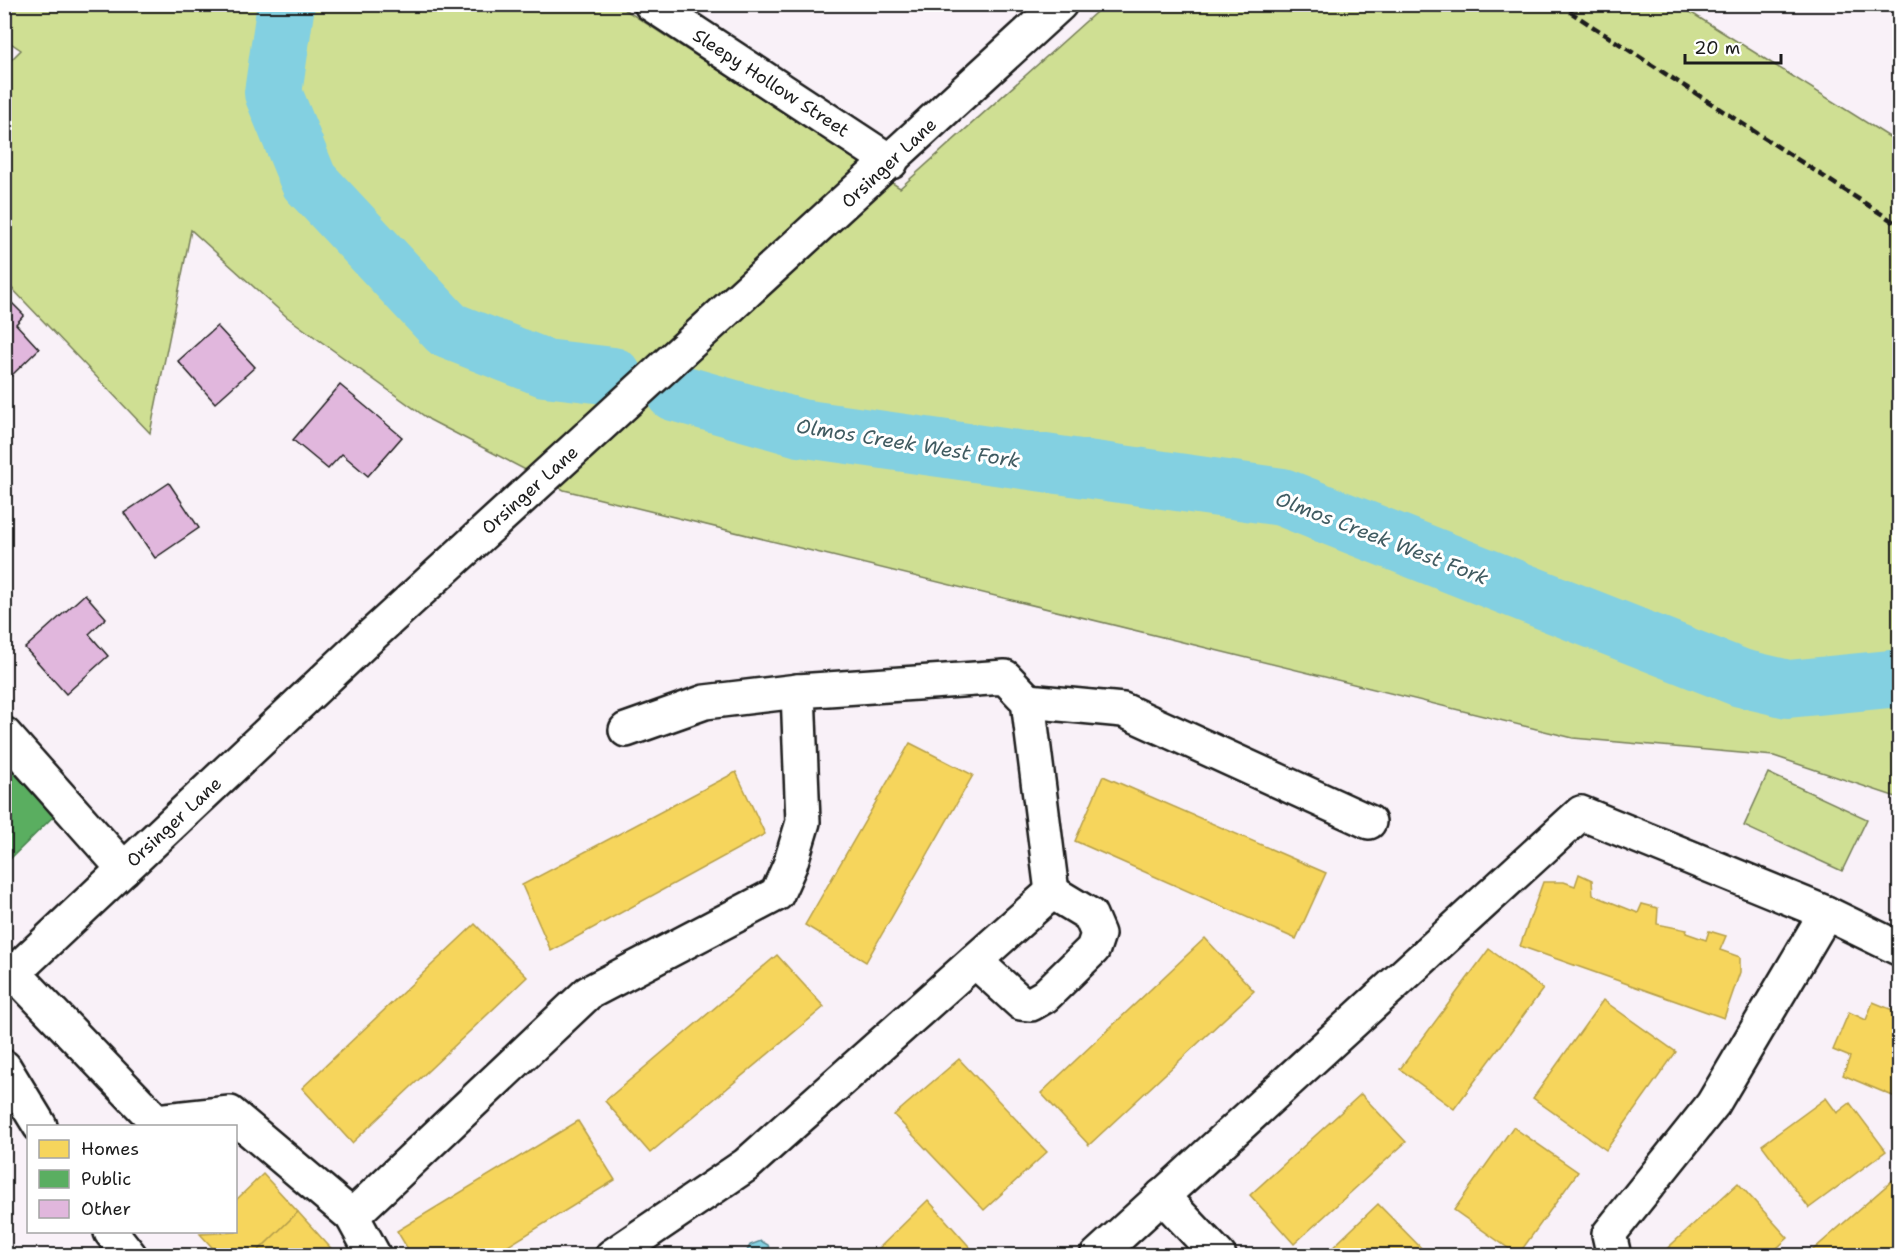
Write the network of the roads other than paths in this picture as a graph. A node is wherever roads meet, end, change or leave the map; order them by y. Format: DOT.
graph roads {
  1 [pos="651,4"];
  2 [pos="1060,4"];
  3 [pos="891,162"];
  4 [pos="798,691"];
  5 [pos="1028,701"];
  6 [pos="626,730"];
  7 [pos="4,734"];
  8 [pos="1369,822"];
  9 [pos="124,869"];
  10 [pos="1052,892"];
  11 [pos="1826,913"];
  12 [pos="1899,949"];
  13 [pos="975,961"];
  14 [pos="9,978"];
  15 [pos="4,1067"];
  16 [pos="39,1125"];
  17 [pos="1162,1196"];
  18 [pos="352,1216"];
  19 [pos="112,1233"];
  20 [pos="130,1256"];
  21 [pos="374,1256"];
  22 [pos="612,1256"];
  23 [pos="1097,1256"];
  24 [pos="1219,1256"];
  25 [pos="1614,1256"];
  1 -- 3 [label="street, Sleepy Hollow Street"];
  2 -- 3 [label="street, Orsinger Lane"];
  3 -- 9 [label="street, Orsinger Lane"];
  4 -- 5 [label="street"];
  4 -- 6 [label="street"];
  4 -- 18 [label="street"];
  5 -- 8 [label="street"];
  5 -- 10 [label="street"];
  7 -- 9 [label="street"];
  9 -- 14 [label="street, Orsinger Lane"];
  10 -- 13 [label="street"];
  10 -- 13 [label="street"];
  11 -- 12 [label="street"];
  11 -- 17 [label="street"];
  11 -- 25 [label="street"];
  13 -- 22 [label="street"];
  14 -- 18 [label="street"];
  15 -- 16 [label="street"];
  17 -- 23 [label="street"];
  17 -- 24 [label="street"];
  18 -- 21 [label="street"];
  19 -- 20 [label="street"];
}
